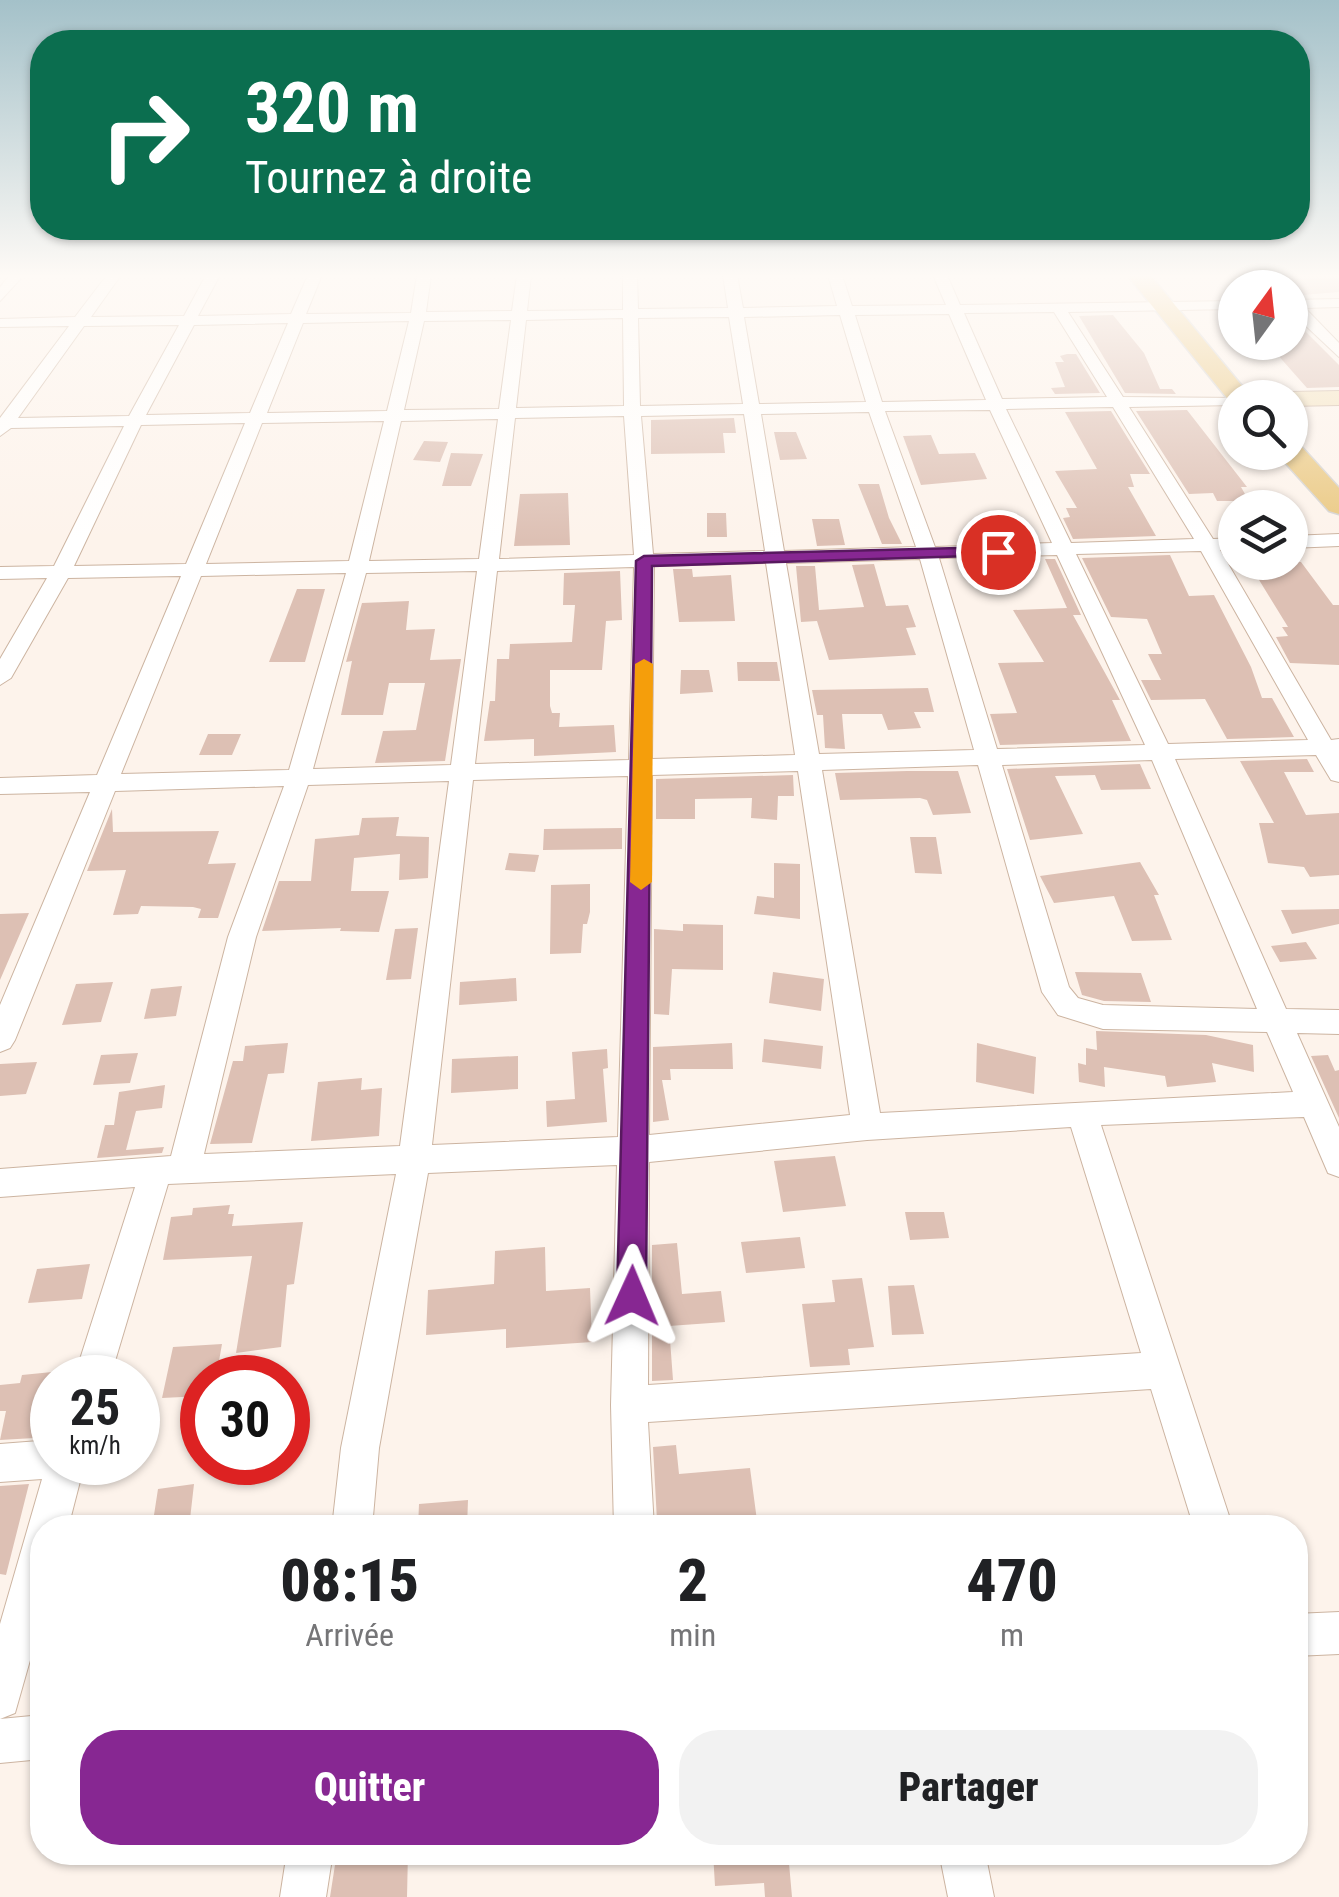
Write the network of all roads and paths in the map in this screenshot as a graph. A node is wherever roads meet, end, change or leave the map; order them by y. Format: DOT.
graph roads {
  1 [pos="49,364"];
  2 [pos="165,364"];
  3 [pos="282,364"];
  4 [pos="406,364"];
  5 [pos="514,364"];
  6 [pos="632,364"];
  7 [pos="744,364"];
  8 [pos="863,364"];
  9 [pos="979,364"];
  10 [pos="1095,364"];
  11 [pos="1339,398"];
  12 [pos="1218,399"];
  13 [pos="1308,399"];
  14 [pos="1120,402"];
  15 [pos="996,405"];
  16 [pos="876,408"];
  17 [pos="751,410"];
  18 [pos="632,411"];
  19 [pos="508,414"];
  20 [pos="393,416"];
  21 [pos="258,419"];
  22 [pos="134,420"];
  23 [pos="2,426"];
  24 [pos="1308,470"];
  25 [pos="1339,506"];
  26 [pos="1339,540"];
  27 [pos="1308,541"];
  28 [pos="1207,545"];
  29 [pos="1218,545"];
  30 [pos="1067,550"];
  31 [pos="928,553"];
  32 [pos="775,558"];
  33 [pos="644,561"];
  34 [pos="489,566"];
  35 [pos="356,568"];
  36 [pos="196,570"];
  37 [pos="61,572"];
  38 [pos="0,573"];
  39 [pos="0,678"];
  40 [pos="1331,747"];
  41 [pos="1160,752"];
  42 [pos="986,756"];
  43 [pos="808,763"];
  44 [pos="643,769"];
  45 [pos="1339,774"];
  46 [pos="462,775"];
  47 [pos="298,780"];
  48 [pos="107,783"];
  49 [pos="0,786"];
  50 [pos="1339,1022"];
  51 [pos="1280,1023"];
  52 [pos="0,1040"];
  53 [pos="1313,1104"];
  54 [pos="1082,1113"];
  55 [pos="868,1128"];
  56 [pos="635,1150"];
  57 [pos="414,1162"];
  58 [pos="1339,1162"];
  59 [pos="170,1170"];
  60 [pos="0,1183"];
  61 [pos="101,1355"];
  62 [pos="1160,1370"];
  63 [pos="629,1405"];
  64 [pos="30,1461"];
  65 [pos="0,1463"];
  66 [pos="60,1485"];
  67 [pos="52,1515"];
  68 [pos="353,1515"];
  69 [pos="633,1515"];
  70 [pos="1210,1515"];
  71 [pos="30,1589"];
  72 [pos="1339,1633"];
  73 [pos="1308,1634"];
  74 [pos="0,1698"];
  75 [pos="30,1738"];
  76 [pos="0,1740"];
  77 [pos="308,1865"];
  78 [pos="965,1865"];
  79 [pos="303,1897"];
  80 [pos="971,1897"];
  1 -- 23 [label="street"];
  2 -- 22 [label="street"];
  3 -- 21 [label="street"];
  4 -- 20 [label="street"];
  5 -- 19 [label="street"];
  6 -- 18 [label="street"];
  7 -- 17 [label="street"];
  8 -- 16 [label="street"];
  9 -- 15 [label="street"];
  10 -- 14 [label="street"];
  11 -- 13 [label="street"];
  12 -- 14 [label="street"];
  14 -- 15 [label="street"];
  14 -- 28 [label="street"];
  15 -- 16 [label="street"];
  15 -- 30 [label="street"];
  16 -- 17 [label="street"];
  16 -- 31 [label="street"];
  17 -- 18 [label="street"];
  17 -- 32 [label="street"];
  18 -- 19 [label="street"];
  18 -- 33 [label="street"];
  19 -- 20 [label="street"];
  19 -- 34 [label="street"];
  20 -- 21 [label="street"];
  20 -- 35 [label="street"];
  21 -- 22 [label="street"];
  21 -- 36 [label="street"];
  22 -- 23 [label="street"];
  22 -- 37 [label="street"];
  24 -- 25 [label="main road"];
  26 -- 27 [label="street"];
  28 -- 29 [label="street"];
  28 -- 30 [label="street"];
  28 -- 40 [label="street"];
  30 -- 31 [label="street"];
  30 -- 41 [label="street"];
  31 -- 32 [label="street"];
  31 -- 42 [label="street"];
  32 -- 33 [label="street"];
  32 -- 43 [label="street"];
  33 -- 34 [label="street"];
  33 -- 44 [label="street"];
  34 -- 35 [label="street"];
  34 -- 46 [label="street"];
  35 -- 36 [label="street"];
  35 -- 47 [label="street"];
  36 -- 37 [label="street"];
  36 -- 48 [label="street"];
  37 -- 38 [label="street"];
  37 -- 39 [label="street"];
  40 -- 41 [label="street"];
  40 -- 45 [label="street"];
  41 -- 42 [label="street"];
  41 -- 51 [label="street"];
  42 -- 43 [label="street"];
  42 -- 51 [label="street"];
  43 -- 44 [label="street"];
  43 -- 55 [label="street"];
  44 -- 46 [label="street"];
  44 -- 56 [label="street"];
  46 -- 47 [label="street"];
  46 -- 57 [label="street"];
  47 -- 48 [label="street"];
  47 -- 59 [label="street"];
  48 -- 49 [label="street"];
  48 -- 52 [label="street"];
  50 -- 51 [label="street"];
  51 -- 53 [label="street"];
  53 -- 54 [label="street"];
  53 -- 58 [label="street"];
  54 -- 55 [label="street"];
  54 -- 62 [label="street"];
  55 -- 56 [label="street"];
  56 -- 57 [label="street"];
  56 -- 63 [label="street"];
  57 -- 59 [label="street"];
  57 -- 68 [label="street"];
  59 -- 60 [label="street"];
  59 -- 61 [label="street"];
  62 -- 63 [label="street"];
  62 -- 70 [label="street"];
  63 -- 69 [label="street"];
  64 -- 65 [label="street"];
  66 -- 67 [label="street"];
  71 -- 74 [label="street"];
  72 -- 73 [label="street"];
  75 -- 76 [label="street"];
  77 -- 79 [label="street"];
  78 -- 80 [label="street"];
}
